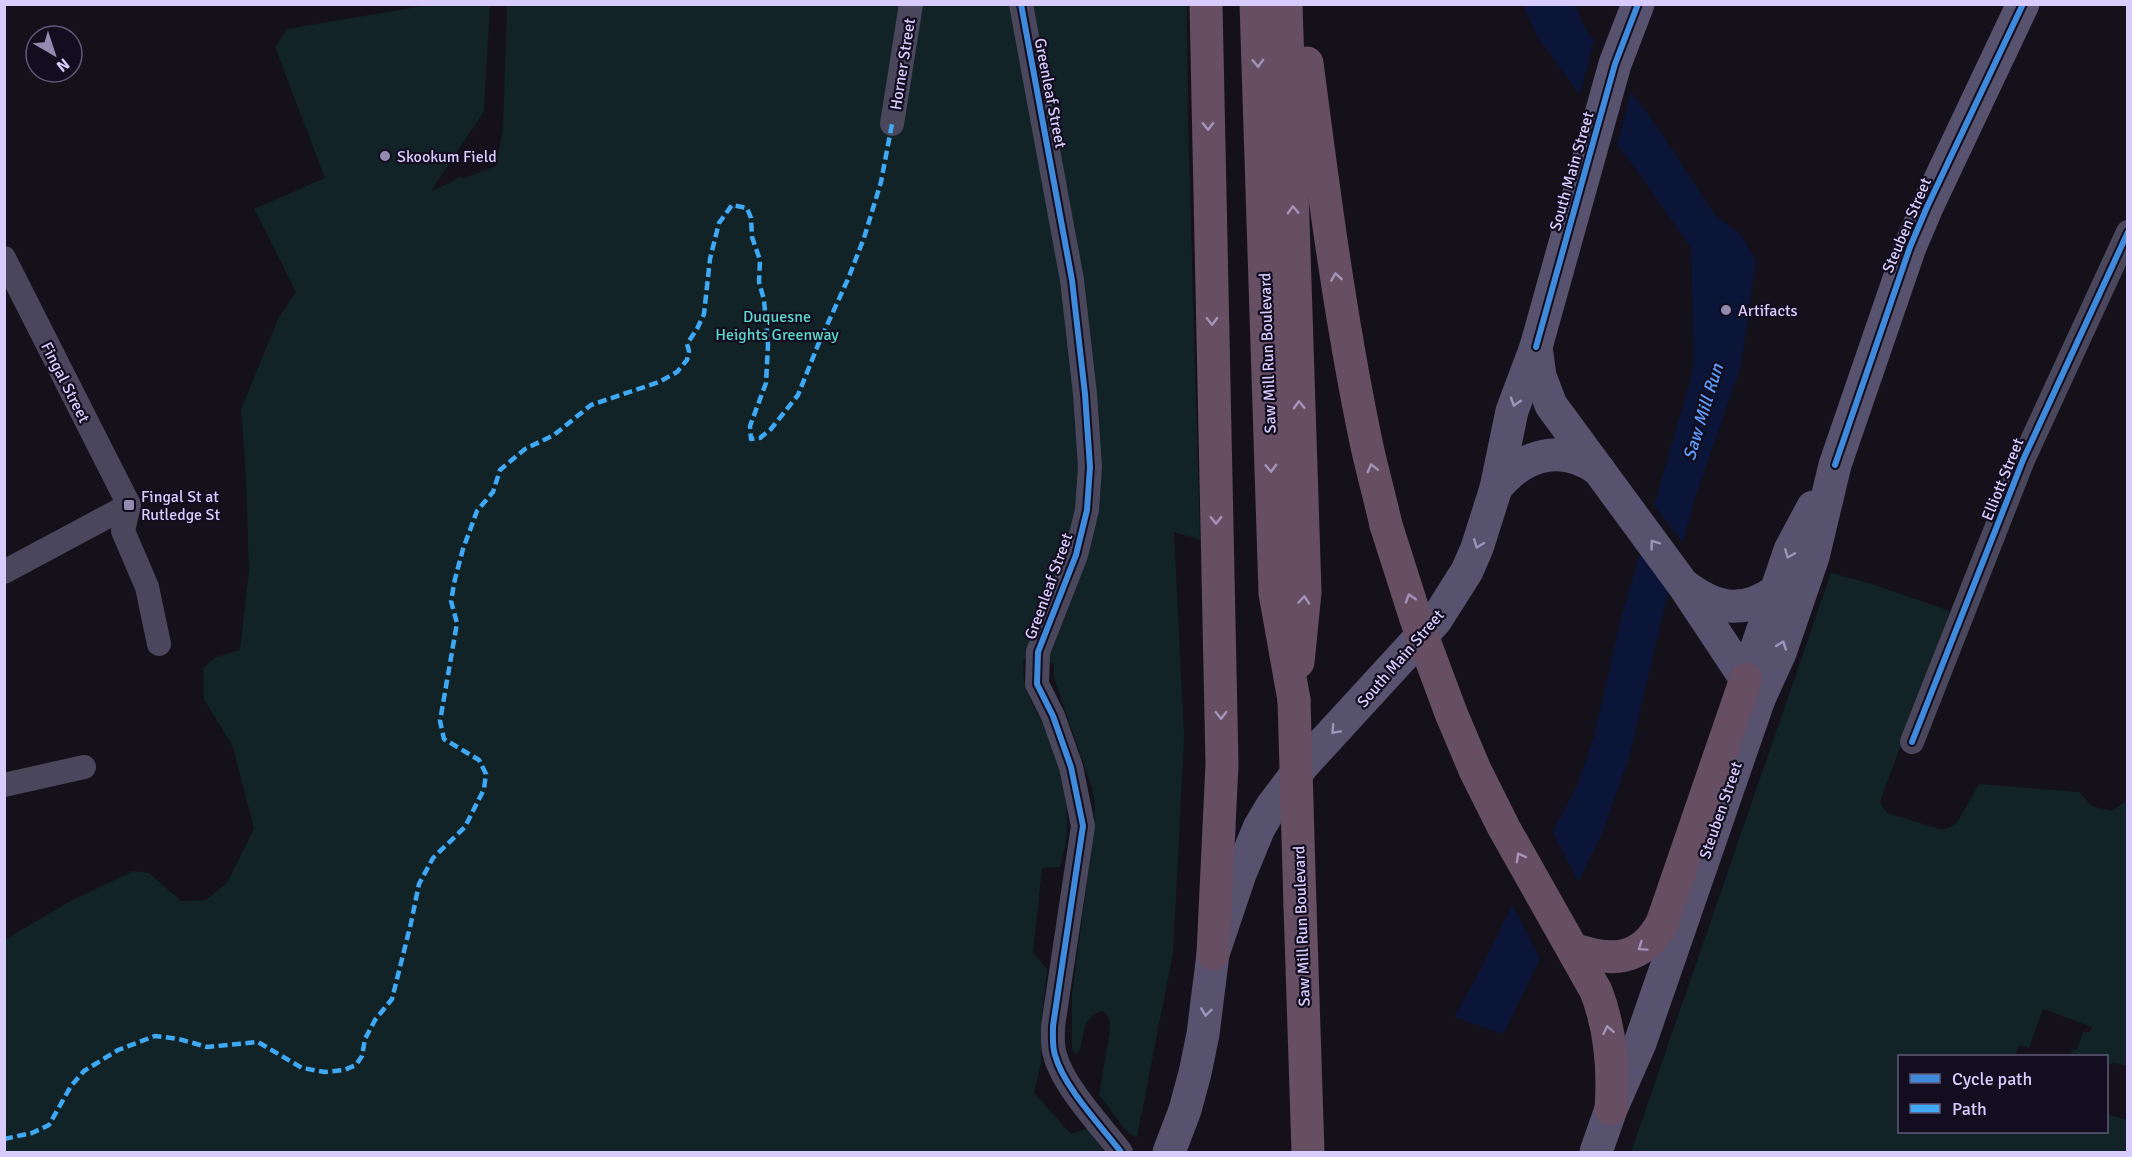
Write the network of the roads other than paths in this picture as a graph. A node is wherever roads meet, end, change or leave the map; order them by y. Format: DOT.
graph roads {
  1 [pos="911,4"];
  2 [pos="1021,4"];
  3 [pos="1206,4"];
  4 [pos="1256,4"];
  5 [pos="1286,4"];
  6 [pos="1299,4"];
  7 [pos="1638,4"];
  8 [pos="2023,4"];
  9 [pos="892,124"];
  10 [pos="2127,232"];
  11 [pos="4,258"];
  12 [pos="1536,347"];
  13 [pos="1835,465"];
  14 [pos="1602,473"];
  15 [pos="1496,488"];
  16 [pos="129,505"];
  17 [pos="4,572"];
  18 [pos="1684,586"];
  19 [pos="1776,591"];
  20 [pos="159,644"];
  21 [pos="1752,689"];
  22 [pos="1294,700"];
  23 [pos="1912,742"];
  24 [pos="84,767"];
  25 [pos="4,785"];
  26 [pos="1573,949"];
  27 [pos="1214,954"];
  28 [pos="1611,1109"];
  29 [pos="1121,1152"];
  30 [pos="1169,1152"];
  31 [pos="1308,1152"];
  32 [pos="1596,1152"];
  1 -- 9 [label="street, Horner Street"];
  2 -- 29 [label="street, Greenleaf Street"];
  3 -- 27 [label="highway, one-way"];
  4 -- 22 [label="highway, Saw Mill Run Boulevard, one-way"];
  22 -- 5 [label="highway, Saw Mill Run Boulevard, one-way"];
  26 -- 6 [label="highway, one-way, bridge"];
  7 -- 12 [label="main road, South Main Street"];
  8 -- 13 [label="main road, Steuben Street"];
  10 -- 23 [label="street, Elliott Street"];
  11 -- 16 [label="street, Fingal Street"];
  12 -- 14 [label="main road"];
  12 -- 15 [label="main road, South Main Street, one-way"];
  13 -- 19 [label="main road, Steuben Street, one-way"];
  21 -- 13 [label="main road, Steuben Street, one-way"];
  14 -- 15 [label="main road"];
  18 -- 14 [label="main road, one-way"];
  15 -- 27 [label="main road, South Main Street, one-way"];
  16 -- 17 [label="street"];
  16 -- 20 [label="street"];
  18 -- 19 [label="main road"];
  18 -- 21 [label="main road"];
  19 -- 21 [label="main road, Steuben Street"];
  21 -- 26 [label="highway, one-way"];
  21 -- 28 [label="main road, Steuben Street"];
  22 -- 31 [label="highway, Saw Mill Run Boulevard, bridge"];
  24 -- 25 [label="street"];
  28 -- 26 [label="highway, one-way"];
  27 -- 30 [label="main road, South Main Street, one-way"];
  28 -- 32 [label="main road, Steuben Street"];
}
